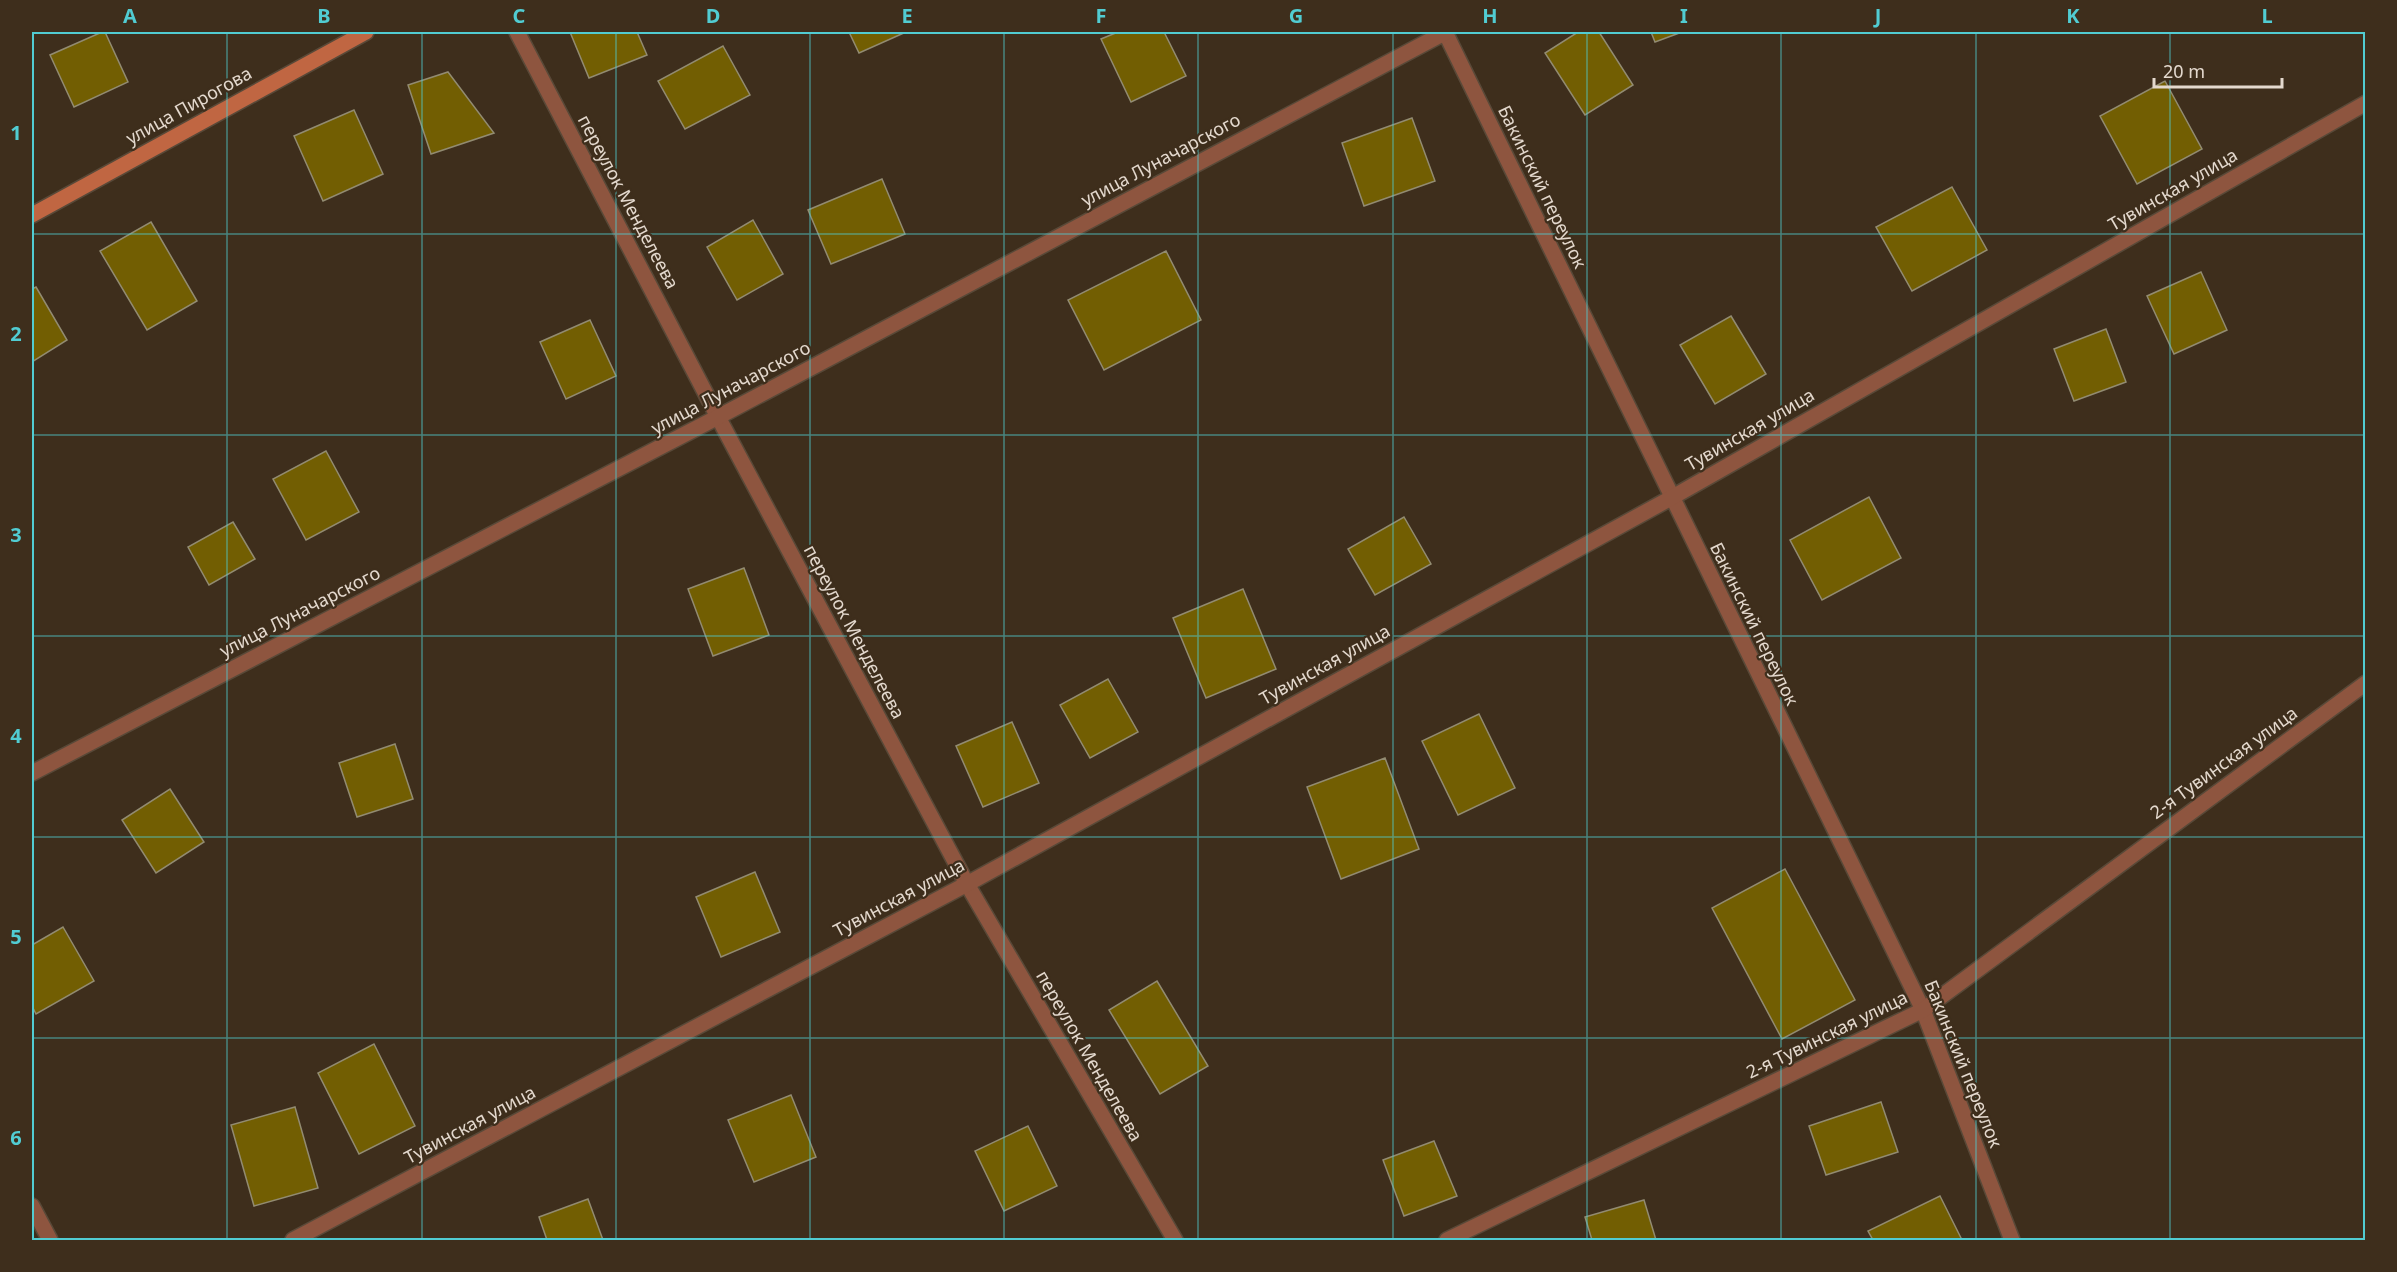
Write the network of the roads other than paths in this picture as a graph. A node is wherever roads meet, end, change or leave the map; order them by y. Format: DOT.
graph roads {
  1 [pos="366,32"];
  2 [pos="517,32"];
  3 [pos="1445,32"];
  4 [pos="2366,103"];
  5 [pos="32,215"];
  6 [pos="718,417"];
  7 [pos="1671,498"];
  8 [pos="2366,683"];
  9 [pos="32,773"];
  10 [pos="967,884"];
  11 [pos="1923,1010"];
  12 [pos="32,1206"];
  13 [pos="50,1240"];
  14 [pos="292,1240"];
  15 [pos="1175,1240"];
  16 [pos="1447,1240"];
  17 [pos="2012,1240"];
  1 -- 5 [label="main road, улица Пирогова"];
  2 -- 6 [label="street, переулок Менделеева"];
  3 -- 6 [label="street, улица Луначарского"];
  3 -- 7 [label="street, Бакинский переулок"];
  4 -- 7 [label="street, Тувинская улица"];
  6 -- 9 [label="street, улица Луначарского"];
  6 -- 10 [label="street, переулок Менделеева"];
  7 -- 10 [label="street, Тувинская улица"];
  7 -- 11 [label="street, Бакинский переулок"];
  8 -- 11 [label="street, 2-я Тувинская улица"];
  10 -- 14 [label="street, Тувинская улица"];
  10 -- 15 [label="street, переулок Менделеева"];
  11 -- 16 [label="street, 2-я Тувинская улица"];
  11 -- 17 [label="street, Бакинский переулок"];
  12 -- 13 [label="street"];
}
